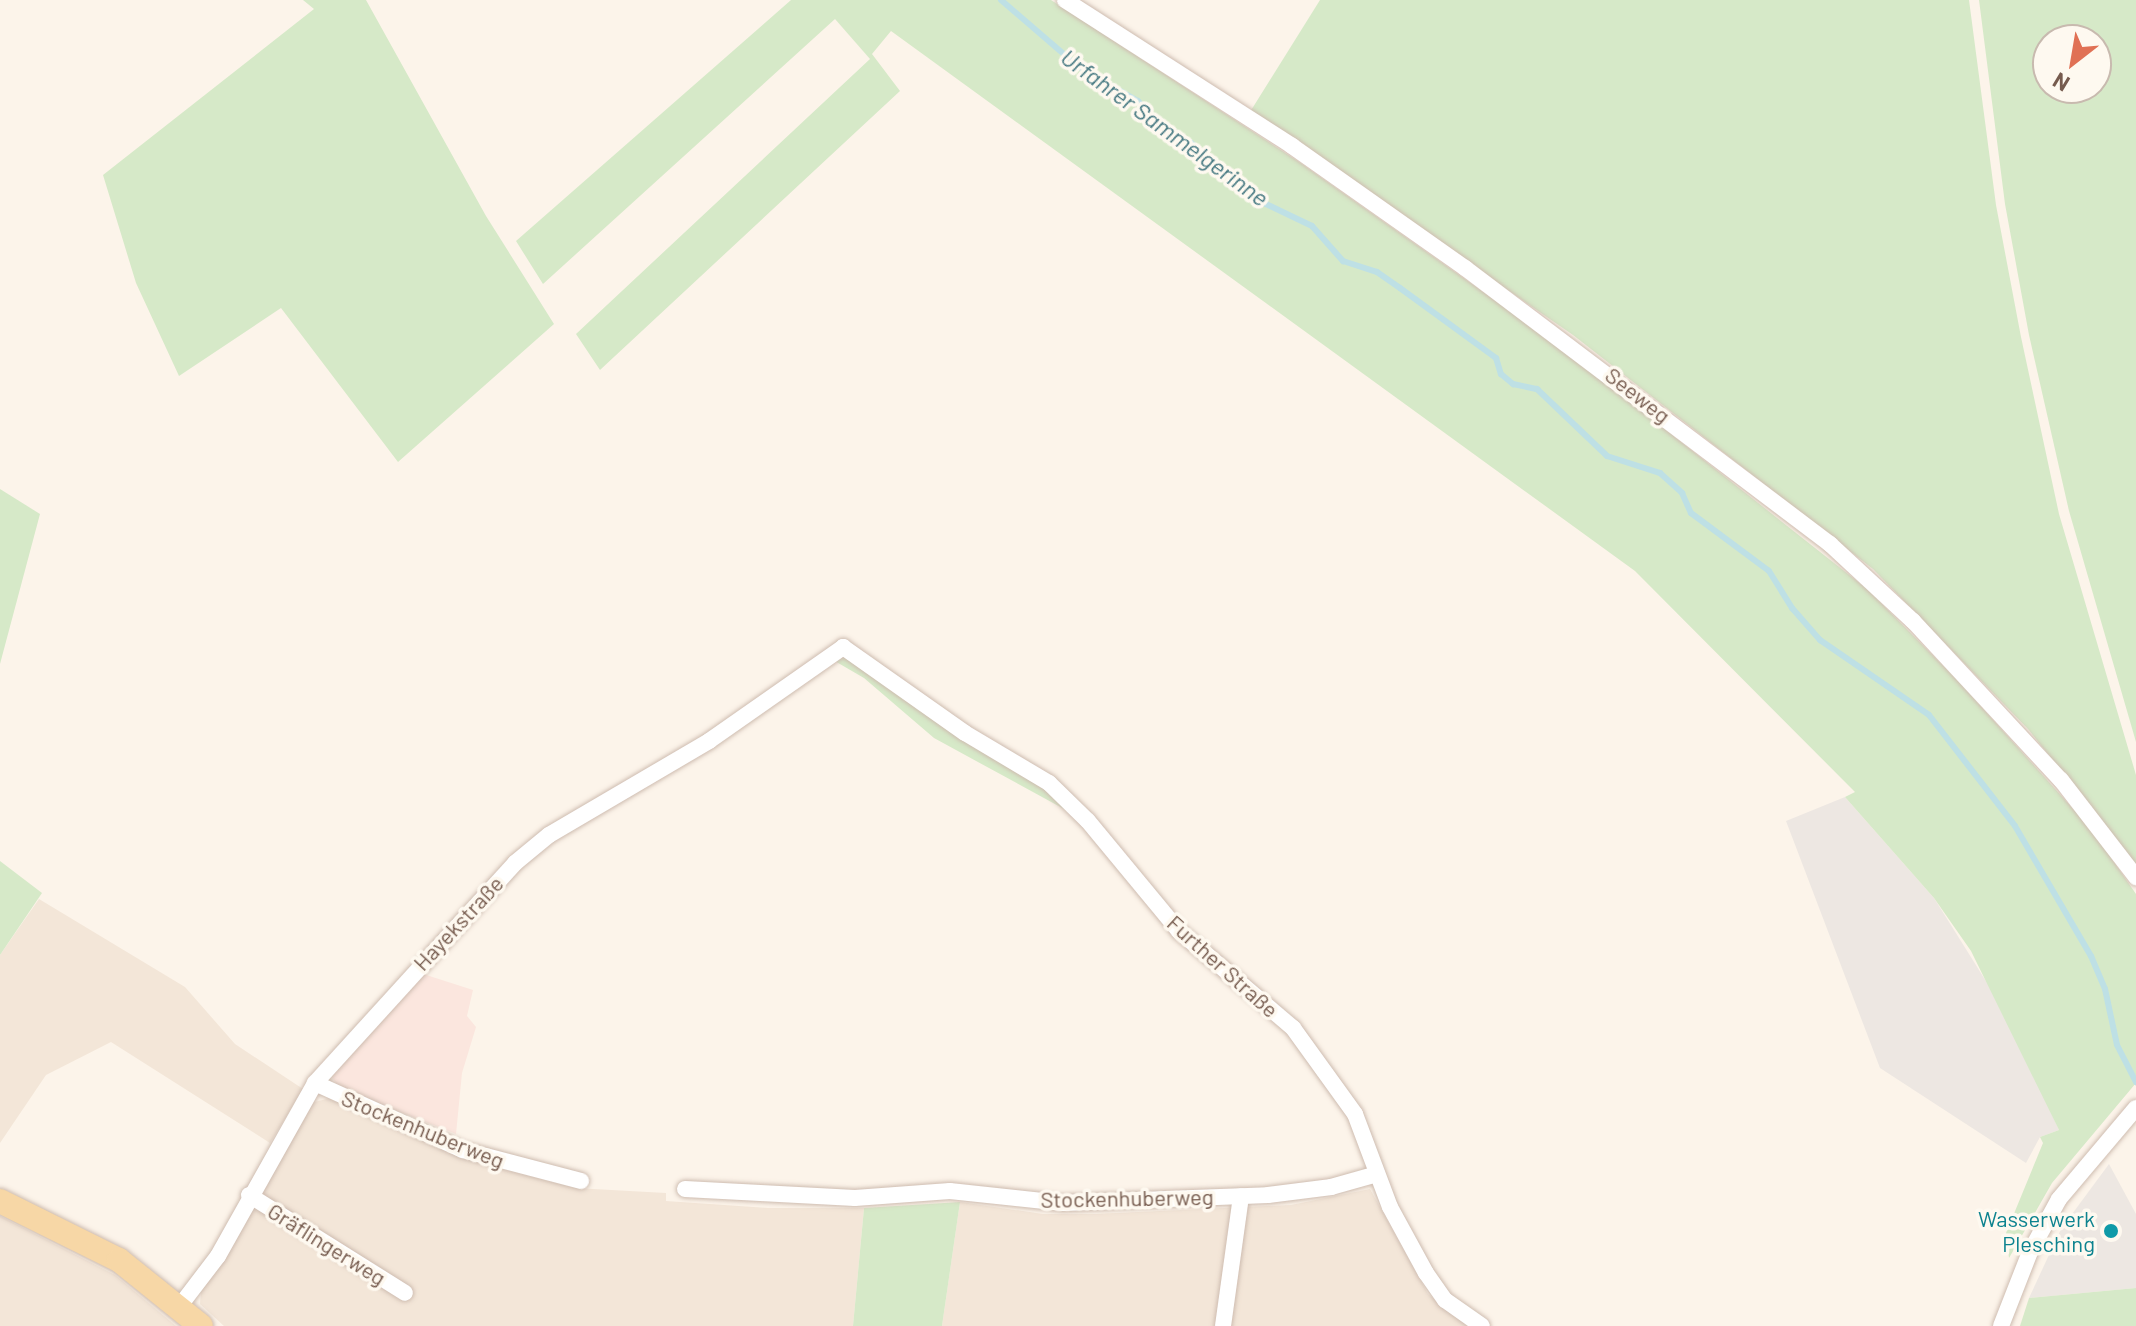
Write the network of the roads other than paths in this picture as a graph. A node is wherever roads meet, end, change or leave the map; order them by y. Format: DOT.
graph roads {
  1 [pos="1065,0"];
  2 [pos="843,647"];
  3 [pos="2136,877"];
  4 [pos="315,1083"];
  5 [pos="2136,1108"];
  6 [pos="1377,1174"];
  7 [pos="581,1181"];
  8 [pos="685,1189"];
  9 [pos="249,1195"];
  10 [pos="1241,1196"];
  11 [pos="0,1201"];
  12 [pos="405,1293"];
  13 [pos="179,1307"];
  14 [pos="201,1326"];
  15 [pos="1223,1326"];
  16 [pos="1482,1326"];
  17 [pos="2001,1326"];
  1 -- 3 [label="street, Seeweg"];
  2 -- 4 [label="street, Hayekstraße"];
  2 -- 6 [label="street, Further Straße"];
  4 -- 7 [label="street, Stockenhuberweg"];
  4 -- 9 [label="street, Hayekstraße"];
  5 -- 17 [label="street"];
  6 -- 10 [label="street, Stockenhuberweg"];
  6 -- 16 [label="street, Further Straße"];
  8 -- 10 [label="street, Stockenhuberweg"];
  9 -- 12 [label="street, Gräflingerweg"];
  9 -- 13 [label="street, Hayekstraße"];
  10 -- 15 [label="street"];
  11 -- 13 [label="main road"];
  13 -- 14 [label="main road"];
}
